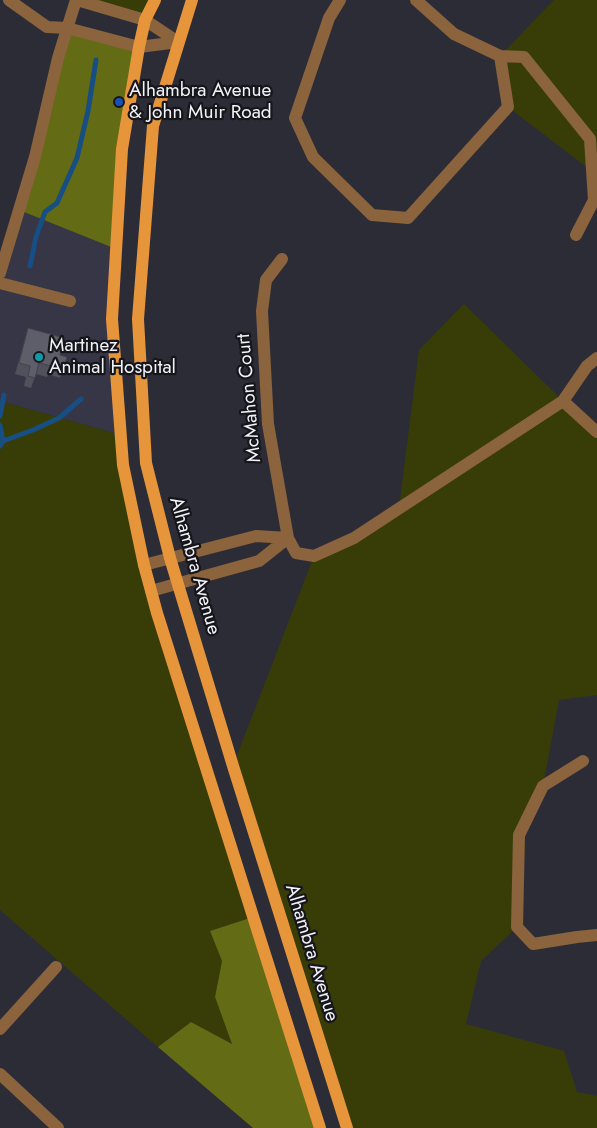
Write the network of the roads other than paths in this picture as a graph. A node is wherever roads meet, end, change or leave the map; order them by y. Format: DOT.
graph roads {
  1 [pos="9,0"];
  2 [pos="76,0"];
  3 [pos="154,0"];
  4 [pos="192,0"];
  5 [pos="340,0"];
  6 [pos="416,0"];
  7 [pos="145,20"];
  8 [pos="67,28"];
  9 [pos="178,42"];
  10 [pos="139,47"];
  11 [pos="500,56"];
  12 [pos="576,234"];
  13 [pos="282,259"];
  14 [pos="0,273"];
  15 [pos="0,283"];
  16 [pos="70,301"];
  17 [pos="597,358"];
  18 [pos="563,400"];
  19 [pos="597,432"];
  20 [pos="288,538"];
  21 [pos="170,558"];
  22 [pos="144,565"];
  23 [pos="178,584"];
  24 [pos="151,591"];
  25 [pos="583,760"];
  26 [pos="597,935"];
  27 [pos="56,967"];
  28 [pos="0,1029"];
  29 [pos="0,1074"];
  30 [pos="58,1128"];
  31 [pos="320,1128"];
  32 [pos="346,1128"];
  1 -- 8 [label="street"];
  2 -- 7 [label="street"];
  2 -- 8 [label="street"];
  3 -- 7 [label="main road"];
  4 -- 9 [label="main road, Alhambra Avenue"];
  5 -- 11 [label="street"];
  6 -- 11 [label="street"];
  7 -- 9 [label="street"];
  7 -- 10 [label="main road"];
  8 -- 10 [label="street"];
  8 -- 14 [label="street"];
  9 -- 10 [label="street"];
  9 -- 21 [label="main road, Alhambra Avenue"];
  10 -- 22 [label="main road"];
  11 -- 12 [label="street"];
  13 -- 20 [label="street, McMahon Court"];
  15 -- 16 [label="street"];
  17 -- 18 [label="street"];
  18 -- 19 [label="street"];
  18 -- 20 [label="street"];
  20 -- 21 [label="street"];
  20 -- 23 [label="street"];
  21 -- 22 [label="street"];
  21 -- 23 [label="main road, Alhambra Avenue"];
  22 -- 24 [label="main road"];
  23 -- 24 [label="street"];
  23 -- 32 [label="main road, Alhambra Avenue"];
  24 -- 31 [label="main road"];
  25 -- 26 [label="street"];
  27 -- 28 [label="street"];
  29 -- 30 [label="street"];
}
